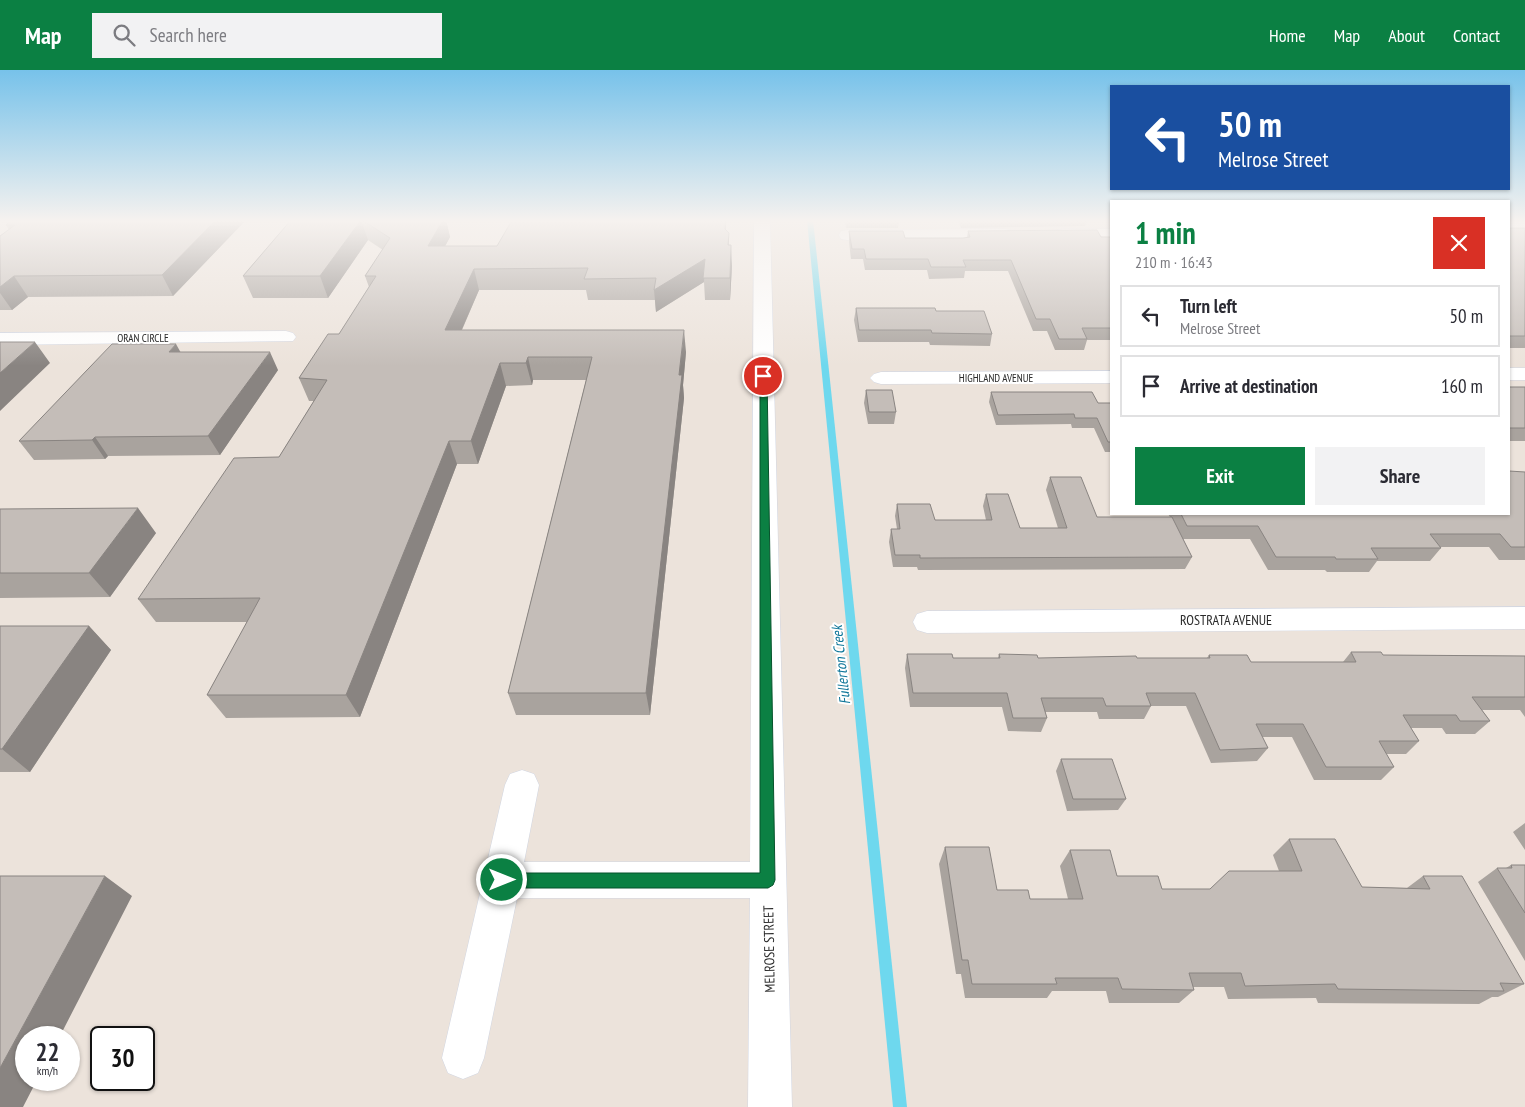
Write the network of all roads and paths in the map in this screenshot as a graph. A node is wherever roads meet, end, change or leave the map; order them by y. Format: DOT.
graph roads {
  1 [pos="762,268"];
  2 [pos="286,337"];
  3 [pos="0,338"];
  4 [pos="1510,374"];
  5 [pos="1525,374"];
  6 [pos="1110,377"];
  7 [pos="881,378"];
  8 [pos="1525,618"];
  9 [pos="928,622"];
  10 [pos="522,785"];
  11 [pos="502,880"];
  12 [pos="768,880"];
  13 [pos="463,1058"];
  14 [pos="770,1107"];
  1 -- 12 [label="street, MELROSE STREET"];
  2 -- 3 [label="street, ORAN CIRCLE"];
  4 -- 5 [label="street"];
  6 -- 7 [label="street, HIGHLAND AVENUE"];
  8 -- 9 [label="street, ROSTRATA AVENUE"];
  10 -- 11 [label="street"];
  11 -- 12 [label="street"];
  11 -- 13 [label="street"];
  12 -- 14 [label="street, MELROSE STREET"];
}
